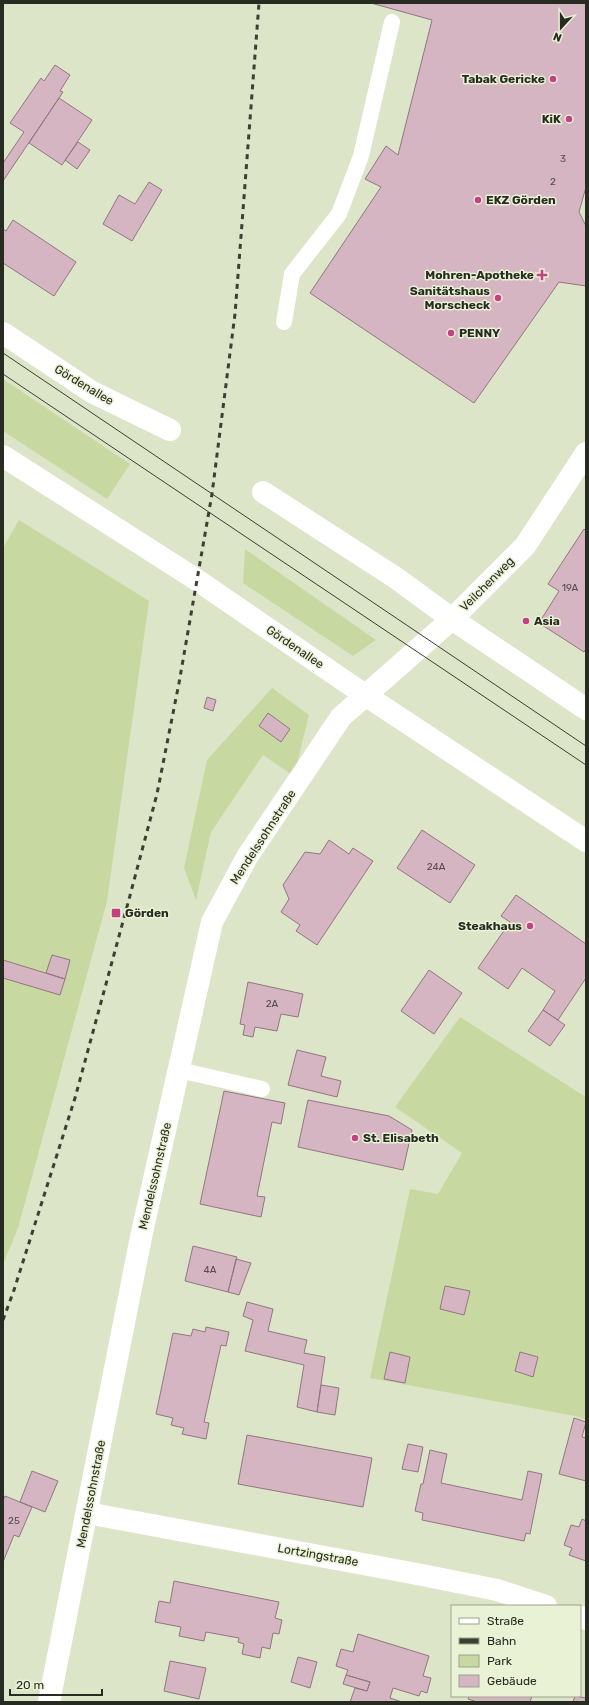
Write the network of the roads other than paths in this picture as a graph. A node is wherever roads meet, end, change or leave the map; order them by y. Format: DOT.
graph roads {
  1 [pos="392,22"];
  2 [pos="284,322"];
  3 [pos="3,333"];
  4 [pos="170,430"];
  5 [pos="586,453"];
  6 [pos="3,456"];
  7 [pos="263,492"];
  8 [pos="452,619"];
  9 [pos="365,695"];
  10 [pos="586,709"];
  11 [pos="586,841"];
  12 [pos="179,1070"];
  13 [pos="262,1090"];
  14 [pos="88,1513"];
  15 [pos="543,1605"];
  16 [pos="49,1702"];
  1 -- 2 [label="lane"];
  3 -- 4 [label="street, Gördenallee"];
  5 -- 8 [label="street, Veilchenweg"];
  6 -- 9 [label="street, Gördenallee"];
  7 -- 8 [label="street"];
  8 -- 9 [label="street, Veilchenweg"];
  8 -- 10 [label="street"];
  9 -- 11 [label="street, Gördenallee"];
  9 -- 12 [label="street, Mendelssohnstraße"];
  12 -- 13 [label="lane"];
  12 -- 14 [label="street, Mendelssohnstraße"];
  14 -- 15 [label="street, Lortzingstraße"];
  14 -- 16 [label="street, Mendelssohnstraße"];
}
